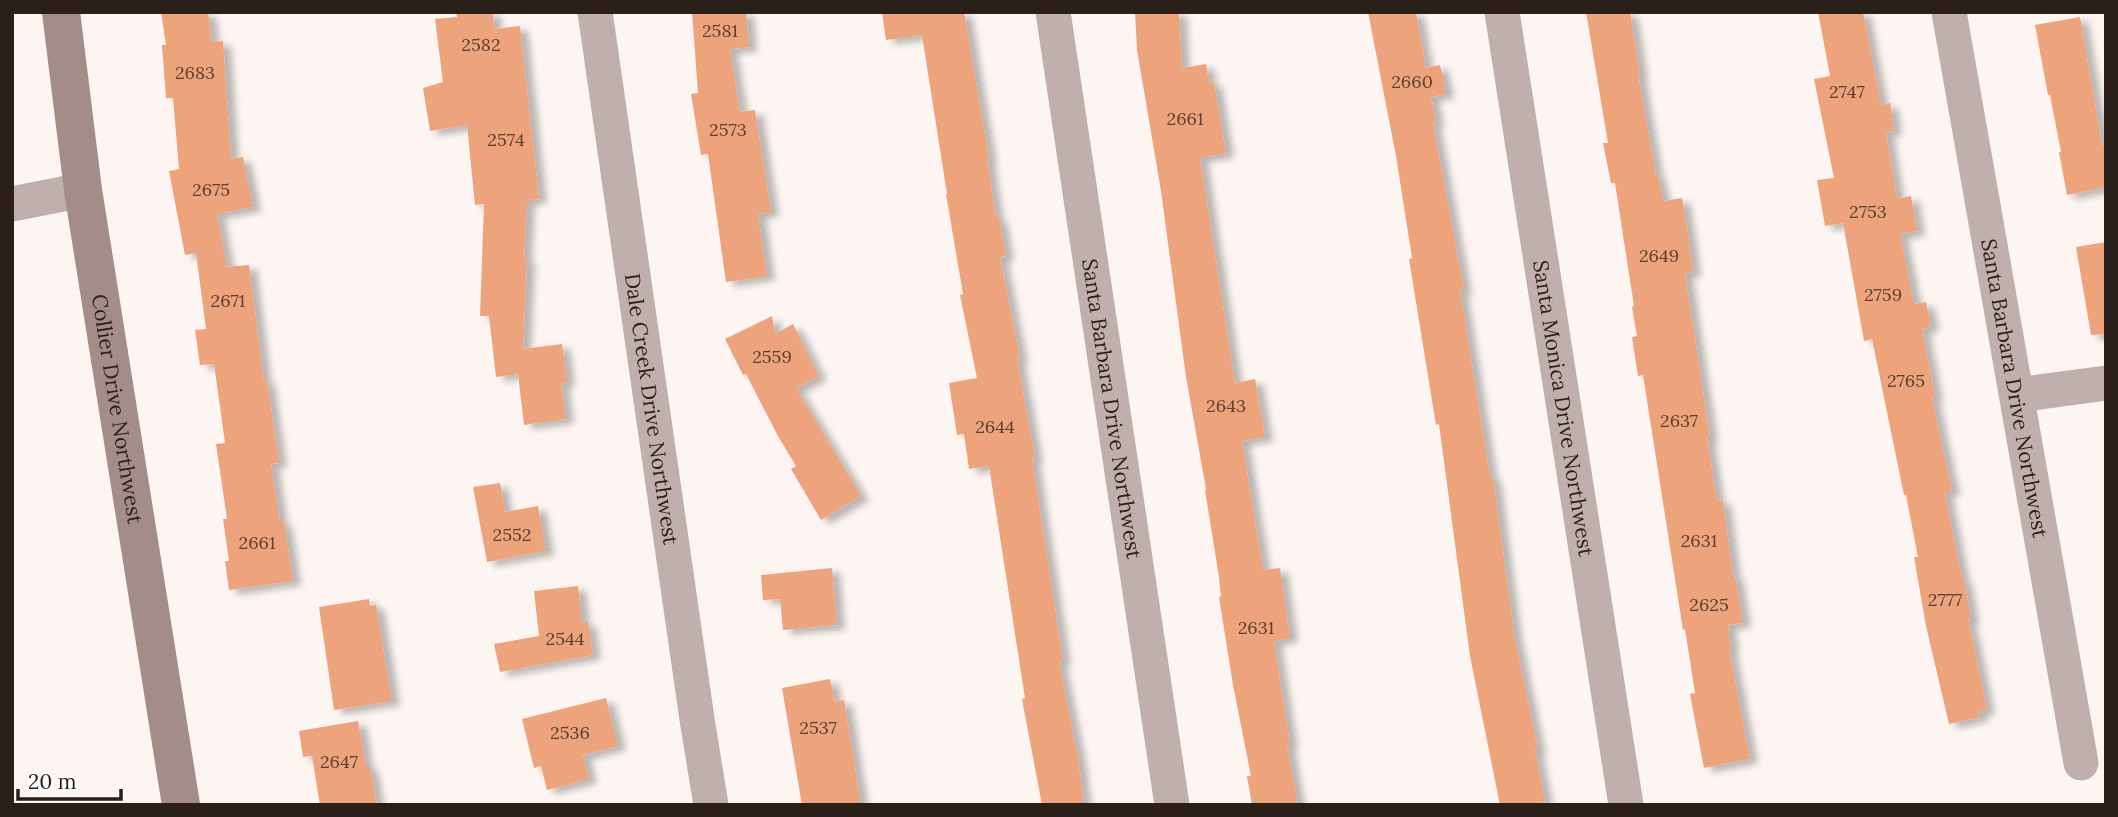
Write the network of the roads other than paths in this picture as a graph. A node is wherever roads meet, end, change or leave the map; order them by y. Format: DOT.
graph roads {
  1 [pos="61,12"];
  2 [pos="595,12"];
  3 [pos="1053,12"];
  4 [pos="1502,12"];
  5 [pos="1949,12"];
  6 [pos="83,190"];
  7 [pos="12,204"];
  8 [pos="2106,383"];
  9 [pos="2017,395"];
  10 [pos="2081,763"];
  11 [pos="181,805"];
  12 [pos="711,805"];
  13 [pos="1172,805"];
  14 [pos="1626,805"];
  1 -- 6 [label="main road, Collier Drive Northwest"];
  2 -- 12 [label="street, Dale Creek Drive Northwest"];
  3 -- 13 [label="street, Santa Barbara Drive Northwest"];
  4 -- 14 [label="street, Santa Monica Drive Northwest"];
  5 -- 9 [label="street, Santa Barbara Drive Northwest"];
  6 -- 7 [label="street"];
  6 -- 11 [label="main road, Collier Drive Northwest"];
  8 -- 9 [label="street"];
  9 -- 10 [label="street, Santa Barbara Drive Northwest"];
}
